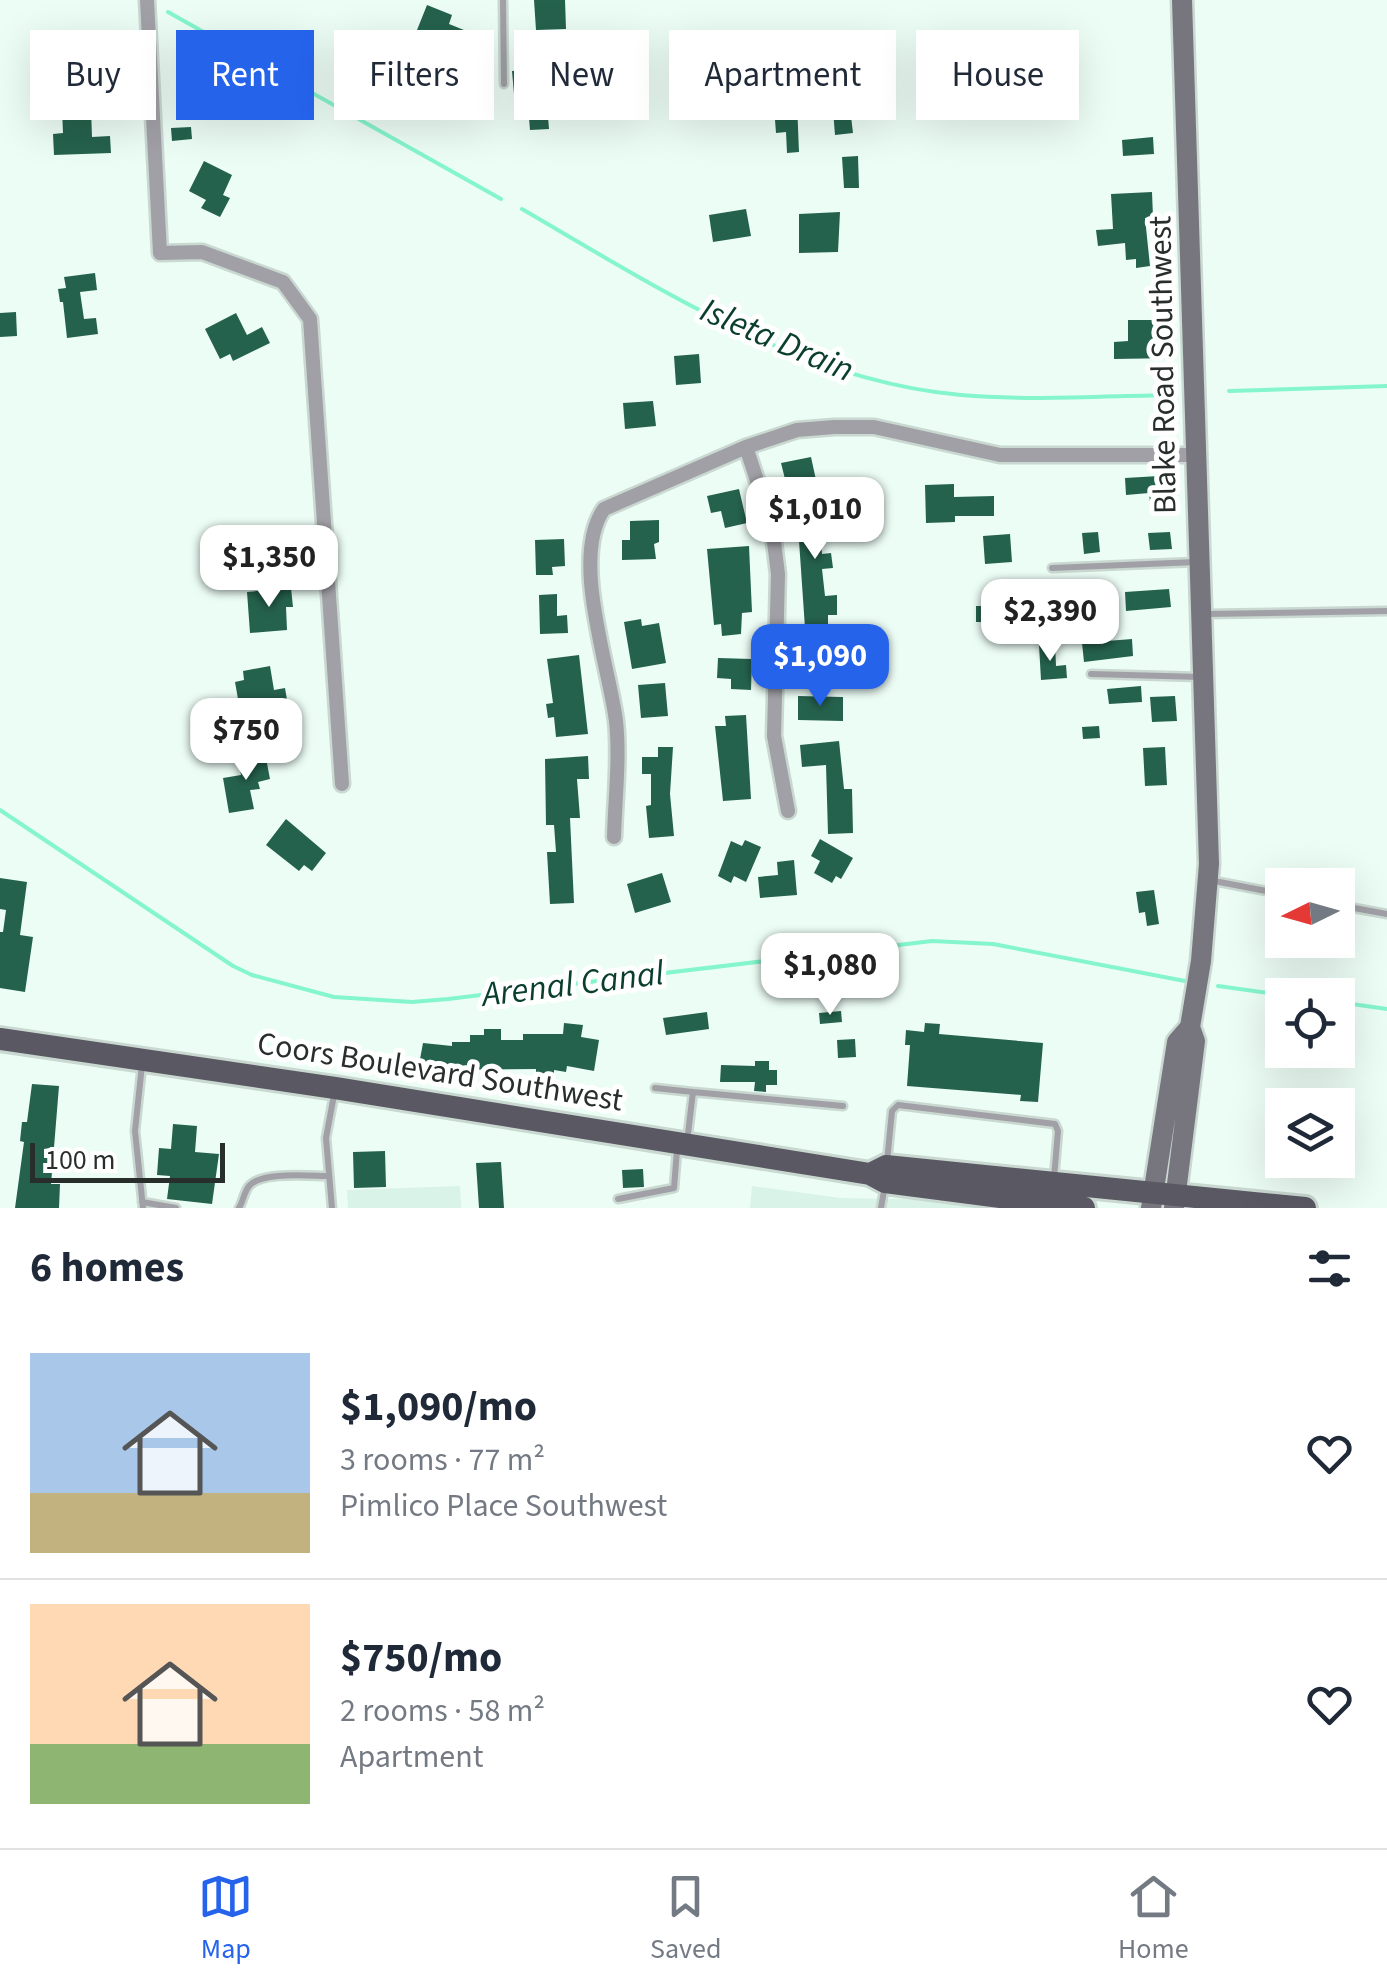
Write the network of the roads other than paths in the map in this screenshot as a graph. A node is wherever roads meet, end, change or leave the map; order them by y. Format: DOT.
graph roads {
  1 [pos="146,0"];
  2 [pos="503,0"];
  3 [pos="1182,0"];
  4 [pos="504,84"];
  5 [pos="746,447"];
  6 [pos="1196,455"];
  7 [pos="1198,562"];
  8 [pos="1052,568"];
  9 [pos="1387,611"];
  10 [pos="1200,614"];
  11 [pos="1091,674"];
  12 [pos="1202,677"];
  13 [pos="342,784"];
  14 [pos="788,811"];
  15 [pos="614,837"];
  16 [pos="1208,879"];
  17 [pos="1265,891"];
  18 [pos="1355,907"];
  19 [pos="1387,914"];
  20 [pos="0,1039"];
  21 [pos="142,1060"];
  22 [pos="335,1088"];
  23 [pos="655,1088"];
  24 [pos="693,1092"];
  25 [pos="843,1106"];
  26 [pos="682,1142"];
  27 [pos="881,1174"];
  28 [pos="329,1176"];
  29 [pos="1054,1183"];
  30 [pos="618,1199"];
  31 [pos="1164,1201"];
  32 [pos="143,1205"];
  33 [pos="176,1208"];
  34 [pos="239,1208"];
  35 [pos="332,1208"];
  36 [pos="881,1208"];
  37 [pos="1084,1208"];
  38 [pos="1305,1208"];
  1 -- 13 [label="street"];
  2 -- 4 [label="lane"];
  3 -- 6 [label="street, Blake Road Southwest"];
  5 -- 6 [label="street"];
  5 -- 14 [label="street"];
  5 -- 15 [label="street"];
  6 -- 7 [label="street, Blake Road Southwest"];
  7 -- 8 [label="lane"];
  7 -- 10 [label="street, Blake Road Southwest"];
  9 -- 10 [label="lane"];
  10 -- 12 [label="street, Blake Road Southwest"];
  11 -- 12 [label="lane"];
  12 -- 16 [label="street, Blake Road Southwest"];
  16 -- 17 [label="lane"];
  16 -- 31 [label="street, Blake Road Southwest"];
  18 -- 19 [label="lane"];
  20 -- 21 [label="main road, Coors Boulevard Southwest"];
  21 -- 22 [label="main road, Coors Boulevard Southwest"];
  21 -- 32 [label="lane"];
  22 -- 26 [label="main road, Coors Boulevard Southwest"];
  22 -- 28 [label="lane"];
  23 -- 24 [label="lane"];
  24 -- 25 [label="lane"];
  24 -- 26 [label="lane"];
  26 -- 27 [label="main road, Coors Boulevard Southwest"];
  26 -- 30 [label="lane"];
  27 -- 29 [label="main road, Coors Boulevard Southwest"];
  27 -- 29 [label="lane"];
  27 -- 36 [label="lane"];
  27 -- 37 [label="main road, Coors Boulevard Southwest"];
  28 -- 34 [label="lane"];
  28 -- 35 [label="lane"];
  29 -- 31 [label="main road, Coors Boulevard Southwest"];
  31 -- 38 [label="main road, Coors Boulevard Southwest"];
  32 -- 33 [label="lane"];
}
